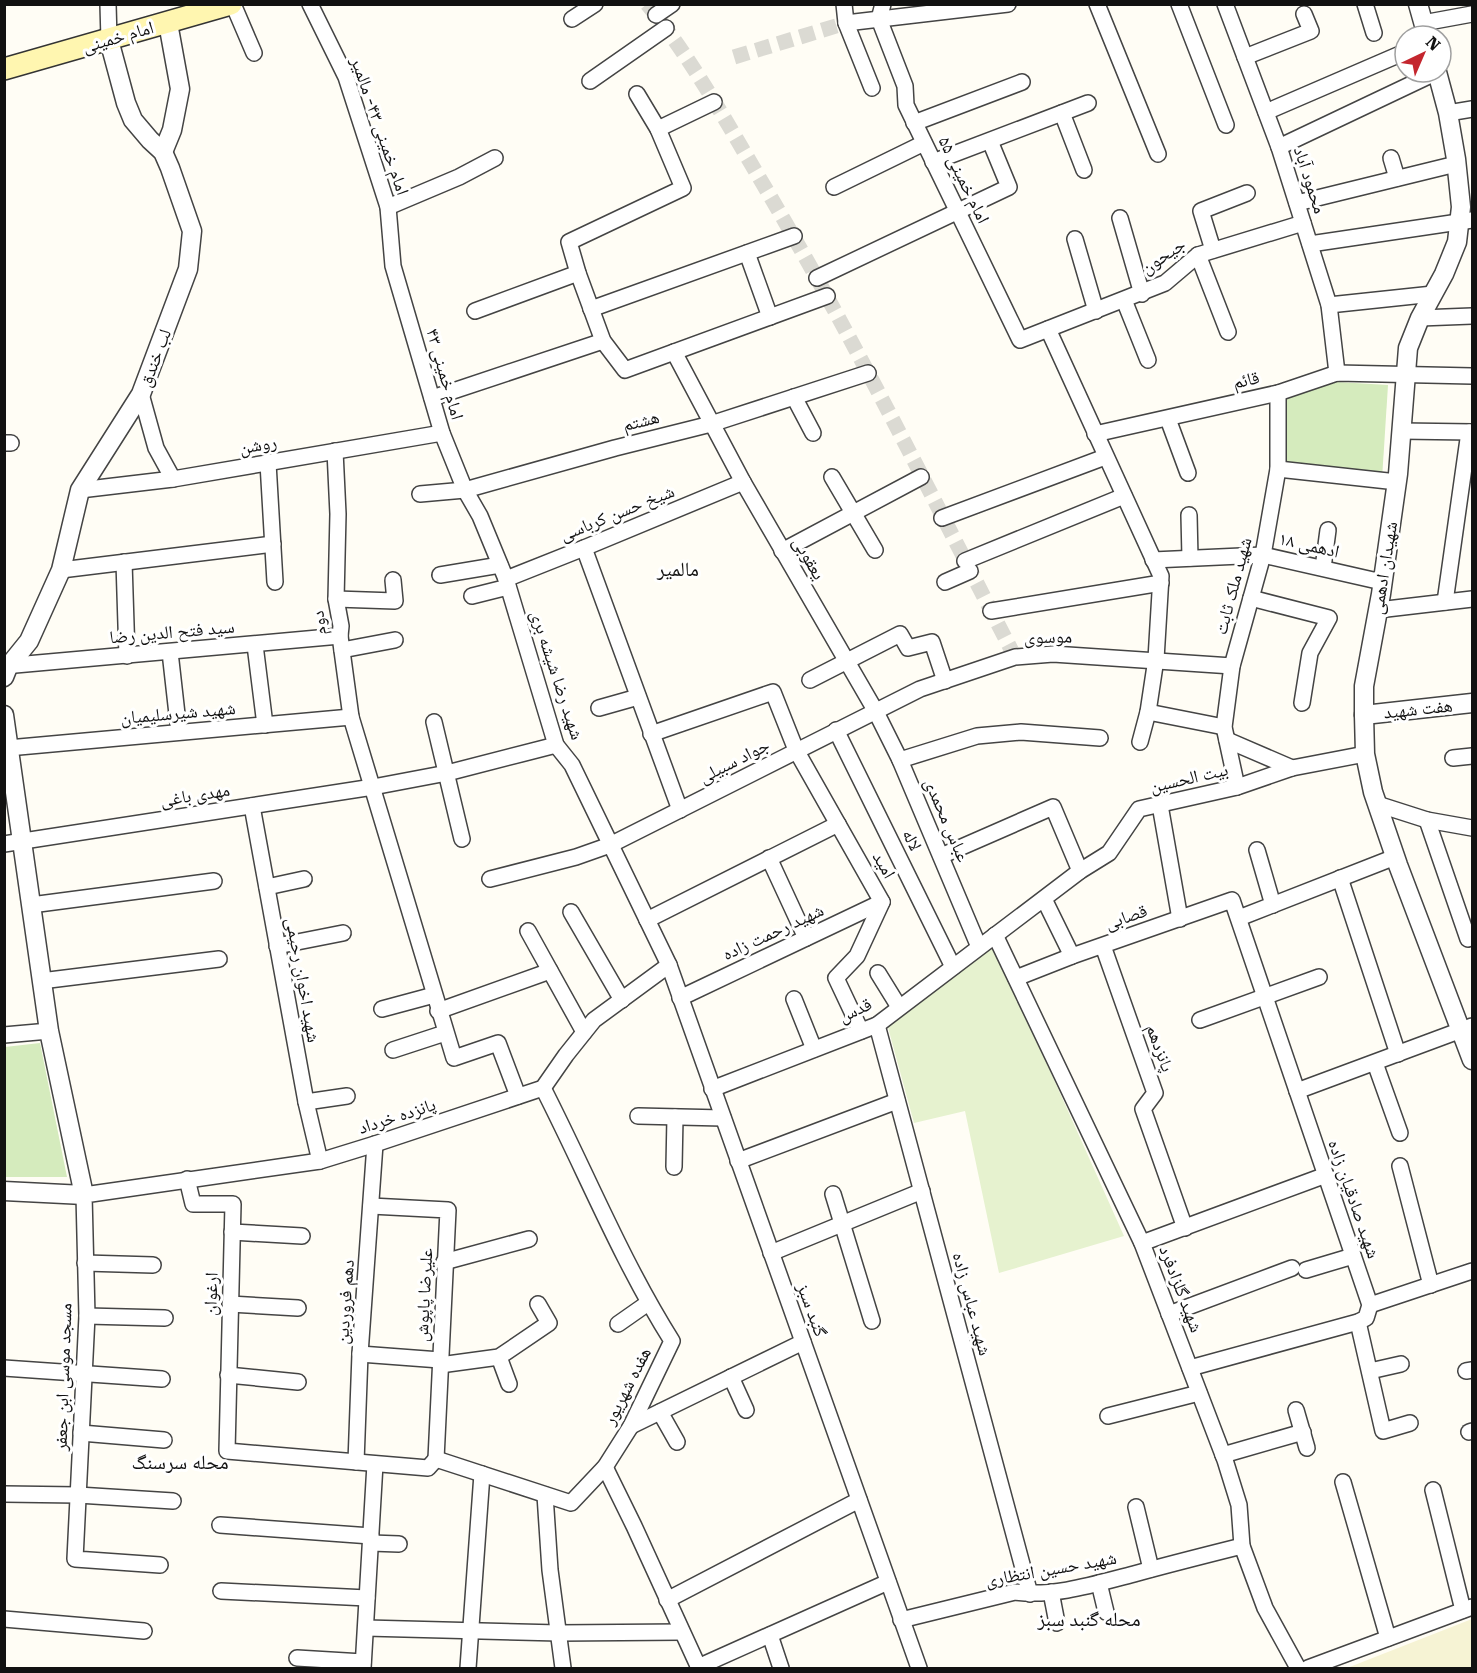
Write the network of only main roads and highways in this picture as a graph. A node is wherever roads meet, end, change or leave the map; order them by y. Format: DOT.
graph roads {
  1 [pos="232,4"];
  2 [pos="4,69"];
  1 -- 2 [label="main road, امام خمینی"];
}
